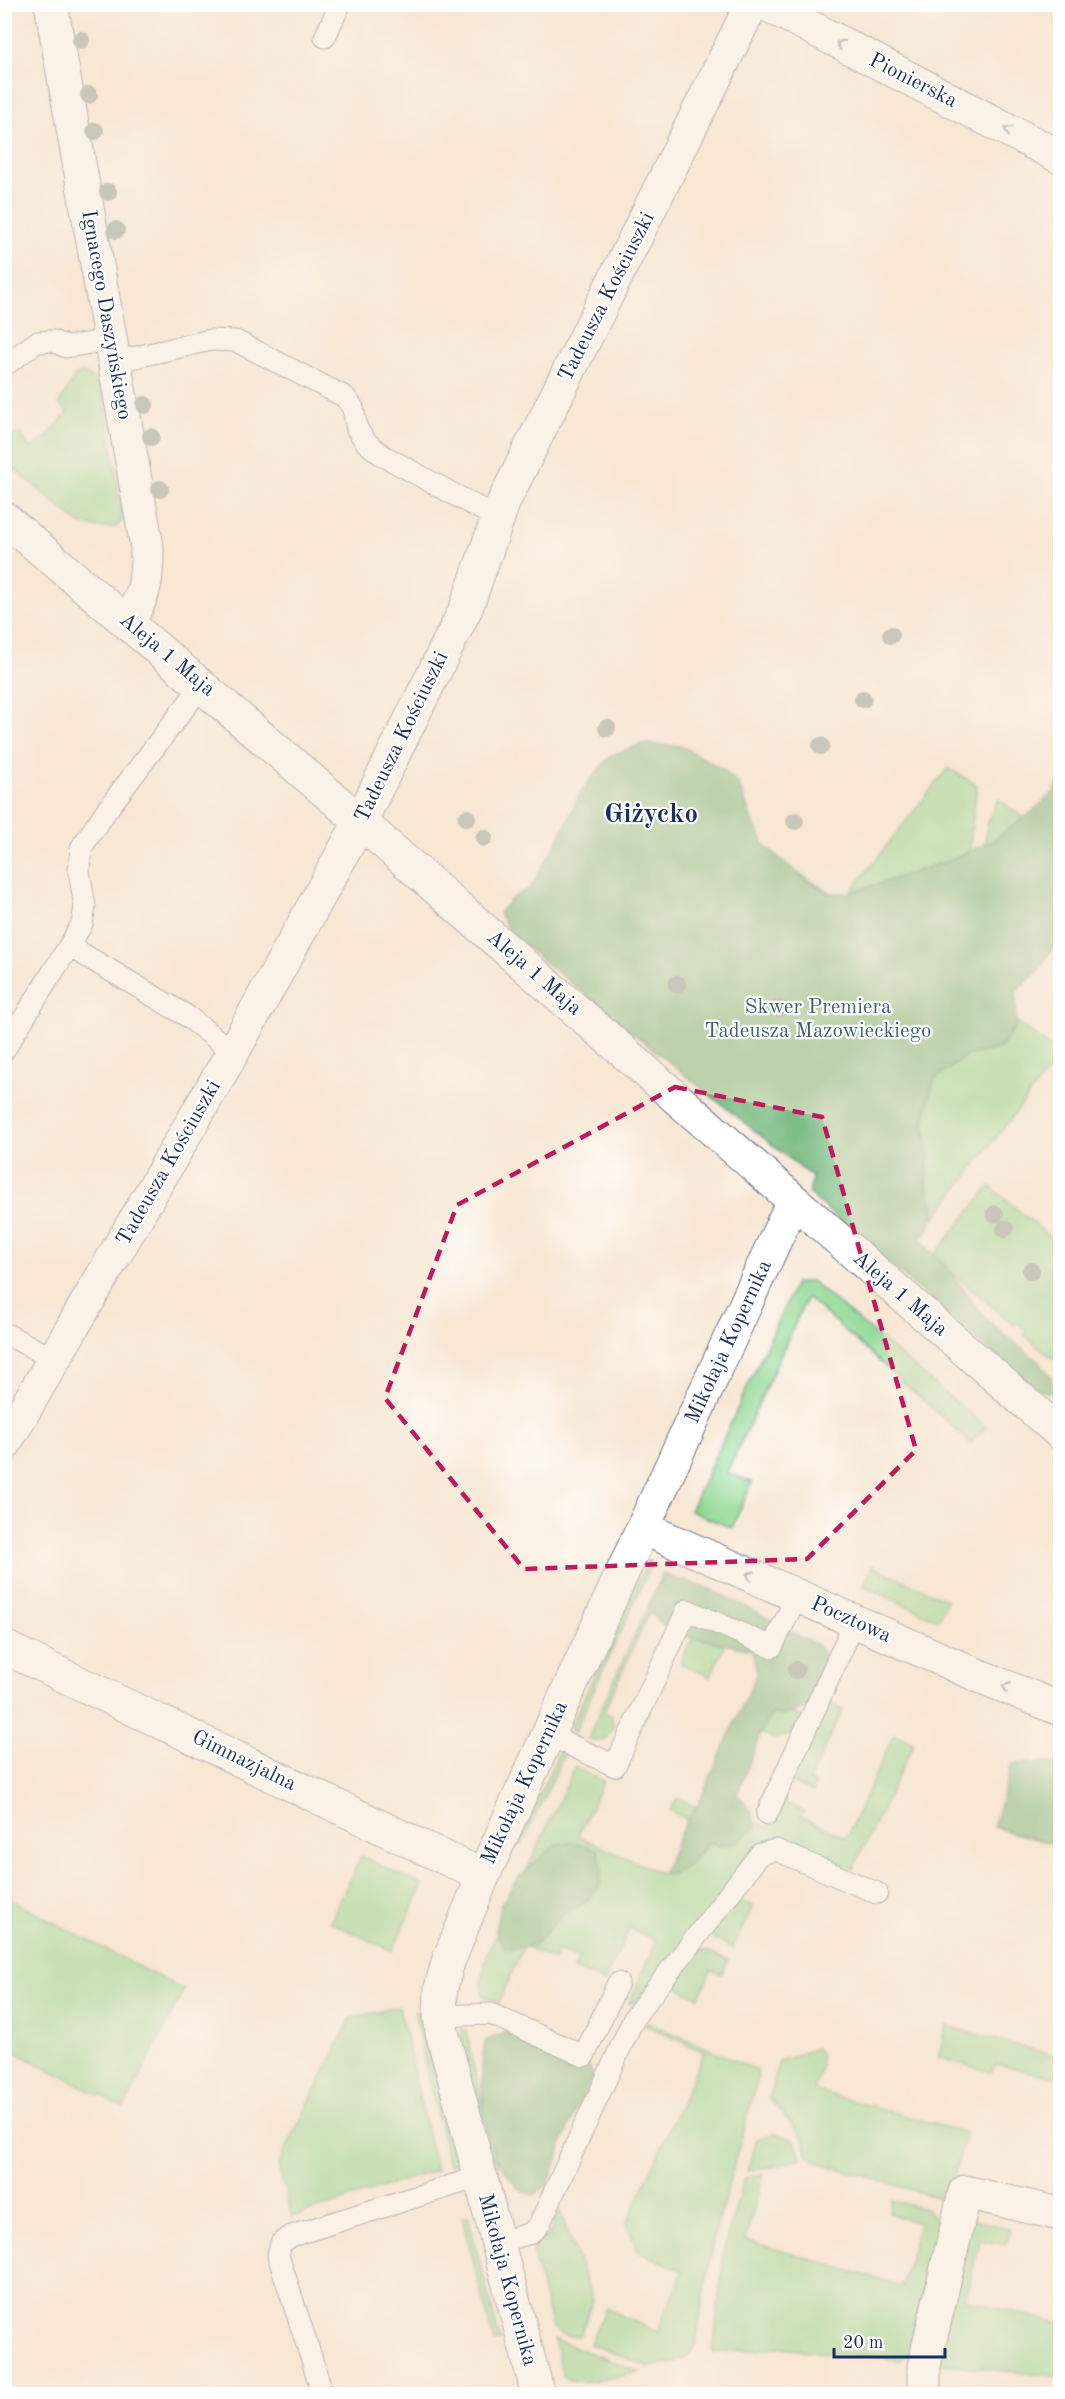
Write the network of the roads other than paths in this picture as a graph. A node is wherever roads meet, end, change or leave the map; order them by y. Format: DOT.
graph roads {
  1 [pos="51,4"];
  2 [pos="340,4"];
  3 [pos="752,4"];
  4 [pos="766,4"];
  5 [pos="325,37"];
  6 [pos="1060,157"];
  7 [pos="112,351"];
  8 [pos="4,366"];
  9 [pos="4,518"];
  10 [pos="496,518"];
  11 [pos="128,622"];
  12 [pos="202,685"];
  13 [pos="360,822"];
  14 [pos="69,946"];
  15 [pos="4,1050"];
  16 [pos="233,1052"];
  17 [pos="793,1201"];
  18 [pos="4,1333"];
  19 [pos="54,1359"];
  20 [pos="1060,1432"];
  21 [pos="4,1445"];
  22 [pos="643,1528"];
  23 [pos="797,1596"];
  24 [pos="855,1622"];
  25 [pos="4,1647"];
  26 [pos="1060,1708"];
  27 [pos="548,1734"];
  28 [pos="767,1814"];
  29 [pos="483,1876"];
  30 [pos="877,1893"];
  31 [pos="618,1983"];
  32 [pos="440,2016"];
  33 [pos="480,2177"];
  34 [pos="1060,2214"];
  35 [pos="497,2243"];
  36 [pos="320,2382"];
  37 [pos="538,2394"];
  38 [pos="924,2394"];
  1 -- 7 [label="street, Ignacego Daszyńskiego"];
  2 -- 5 [label="lane"];
  3 -- 10 [label="street, Tadeusza Kościuszki"];
  6 -- 4 [label="street, Pionierska, one-way"];
  7 -- 8 [label="lane"];
  7 -- 10 [label="lane"];
  7 -- 11 [label="street, Ignacego Daszyńskiego"];
  9 -- 11 [label="street, Aleja 1 Maja"];
  10 -- 13 [label="street, Tadeusza Kościuszki"];
  11 -- 12 [label="street, Aleja 1 Maja"];
  12 -- 13 [label="street, Aleja 1 Maja"];
  12 -- 14 [label="lane"];
  13 -- 16 [label="street, Tadeusza Kościuszki"];
  13 -- 17 [label="street, Aleja 1 Maja"];
  14 -- 15 [label="lane"];
  14 -- 16 [label="lane"];
  16 -- 19 [label="street, Tadeusza Kościuszki"];
  17 -- 20 [label="street, Aleja 1 Maja"];
  17 -- 22 [label="street, Mikołaja Kopernika"];
  18 -- 19 [label="lane"];
  19 -- 21 [label="street, Tadeusza Kościuszki"];
  23 -- 22 [label="street, Pocztowa, one-way"];
  22 -- 27 [label="street, Mikołaja Kopernika"];
  23 -- 24 [label="street, Pocztowa"];
  23 -- 27 [label="lane"];
  26 -- 24 [label="street, Pocztowa, one-way"];
  24 -- 28 [label="lane"];
  25 -- 29 [label="street, Gimnazjalna"];
  27 -- 29 [label="street, Mikołaja Kopernika"];
  29 -- 32 [label="street, Mikołaja Kopernika"];
  30 -- 35 [label="lane"];
  31 -- 32 [label="lane"];
  32 -- 33 [label="street, Mikołaja Kopernika"];
  33 -- 35 [label="street, Mikołaja Kopernika"];
  33 -- 36 [label="lane"];
  34 -- 38 [label="street"];
  35 -- 37 [label="street, Mikołaja Kopernika"];
}
